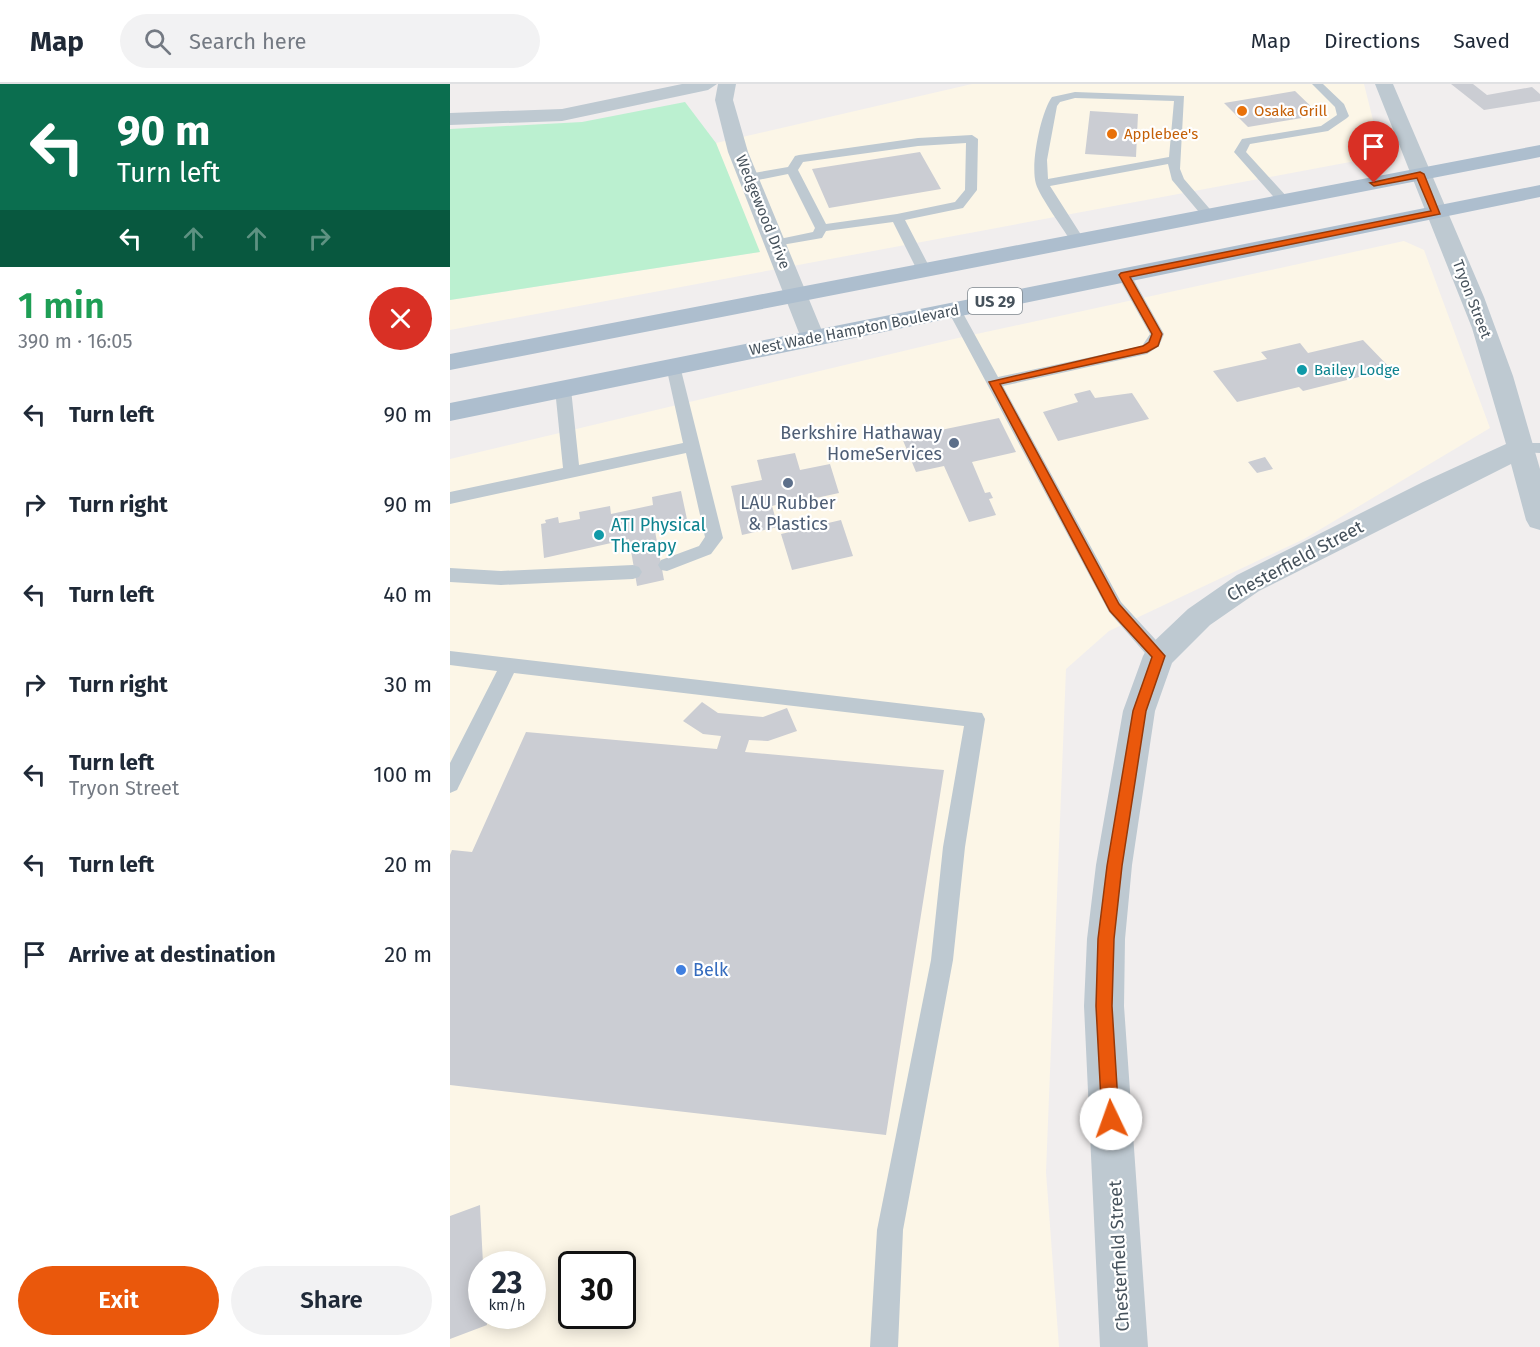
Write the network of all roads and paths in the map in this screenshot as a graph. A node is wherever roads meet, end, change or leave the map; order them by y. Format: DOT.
graph roads {
  1 [pos="708,84"];
  2 [pos="728,84"];
  3 [pos="1179,84"];
  4 [pos="1317,84"];
  5 [pos="1384,84"];
  6 [pos="1180,98"];
  7 [pos="450,119"];
  8 [pos="1540,151"];
  9 [pos="1176,159"];
  10 [pos="792,170"];
  11 [pos="1420,174"];
  12 [pos="748,178"];
  13 [pos="1042,184"];
  14 [pos="1540,191"];
  15 [pos="1284,201"];
  16 [pos="1437,212"];
  17 [pos="1209,215"];
  18 [pos="897,218"];
  19 [pos="822,228"];
  20 [pos="1078,241"];
  21 [pos="775,244"];
  22 [pos="924,270"];
  23 [pos="1124,275"];
  24 [pos="796,295"];
  25 [pos="954,309"];
  26 [pos="813,338"];
  27 [pos="450,362"];
  28 [pos="674,366"];
  29 [pos="994,382"];
  30 [pos="563,389"];
  31 [pos="450,412"];
  32 [pos="693,446"];
  33 [pos="1531,448"];
  34 [pos="572,472"];
  35 [pos="450,498"];
  36 [pos="1540,520"];
  37 [pos="667,565"];
  38 [pos="633,572"];
  39 [pos="450,575"];
  40 [pos="1159,656"];
  41 [pos="450,657"];
  42 [pos="509,665"];
  43 [pos="450,784"];
  44 [pos="884,1341"];
  45 [pos="1124,1347"];
  1 -- 7 [label="street"];
  2 -- 12 [label="street, Wedgewood Drive"];
  3 -- 6 [label="lane"];
  4 -- 15 [label="lane"];
  5 -- 11 [label="street, Tryon Street"];
  6 -- 9 [label="lane"];
  6 -- 13 [label="lane"];
  8 -- 11 [label="main road, US 29"];
  9 -- 13 [label="lane"];
  9 -- 17 [label="lane"];
  10 -- 12 [label="lane"];
  10 -- 18 [label="lane"];
  10 -- 19 [label="lane"];
  11 -- 15 [label="main road, US 29"];
  11 -- 16 [label="street, Tryon Street"];
  12 -- 21 [label="street, Wedgewood Drive"];
  13 -- 20 [label="lane"];
  14 -- 16 [label="main road, West Wade Hampton Boulevard / US 29"];
  15 -- 17 [label="main road, US 29"];
  16 -- 23 [label="main road, West Wade Hampton Boulevard / US 29"];
  16 -- 33 [label="street, Tryon Street"];
  17 -- 20 [label="main road, US 29"];
  18 -- 19 [label="lane"];
  18 -- 22 [label="lane"];
  19 -- 21 [label="lane"];
  20 -- 22 [label="main road, US 29"];
  21 -- 24 [label="street, Wedgewood Drive"];
  22 -- 24 [label="main road, US 29"];
  23 -- 25 [label="main road, West Wade Hampton Boulevard / US 29"];
  23 -- 29 [label="lane"];
  24 -- 26 [label="street, Wedgewood Drive"];
  24 -- 27 [label="main road, US 29"];
  25 -- 26 [label="main road, West Wade Hampton Boulevard / US 29"];
  25 -- 29 [label="lane"];
  26 -- 28 [label="main road, West Wade Hampton Boulevard / US 29"];
  28 -- 30 [label="main road, West Wade Hampton Boulevard / US 29"];
  28 -- 32 [label="lane"];
  29 -- 40 [label="lane"];
  30 -- 31 [label="main road, West Wade Hampton Boulevard / US 29"];
  30 -- 34 [label="lane"];
  32 -- 34 [label="lane"];
  32 -- 37 [label="lane"];
  33 -- 36 [label="street, Tryon Street"];
  33 -- 40 [label="street, Chesterfield Street"];
  34 -- 35 [label="lane"];
  38 -- 39 [label="lane"];
  40 -- 45 [label="street, Chesterfield Street"];
  41 -- 42 [label="lane"];
  42 -- 43 [label="lane"];
  42 -- 44 [label="lane"];
}
